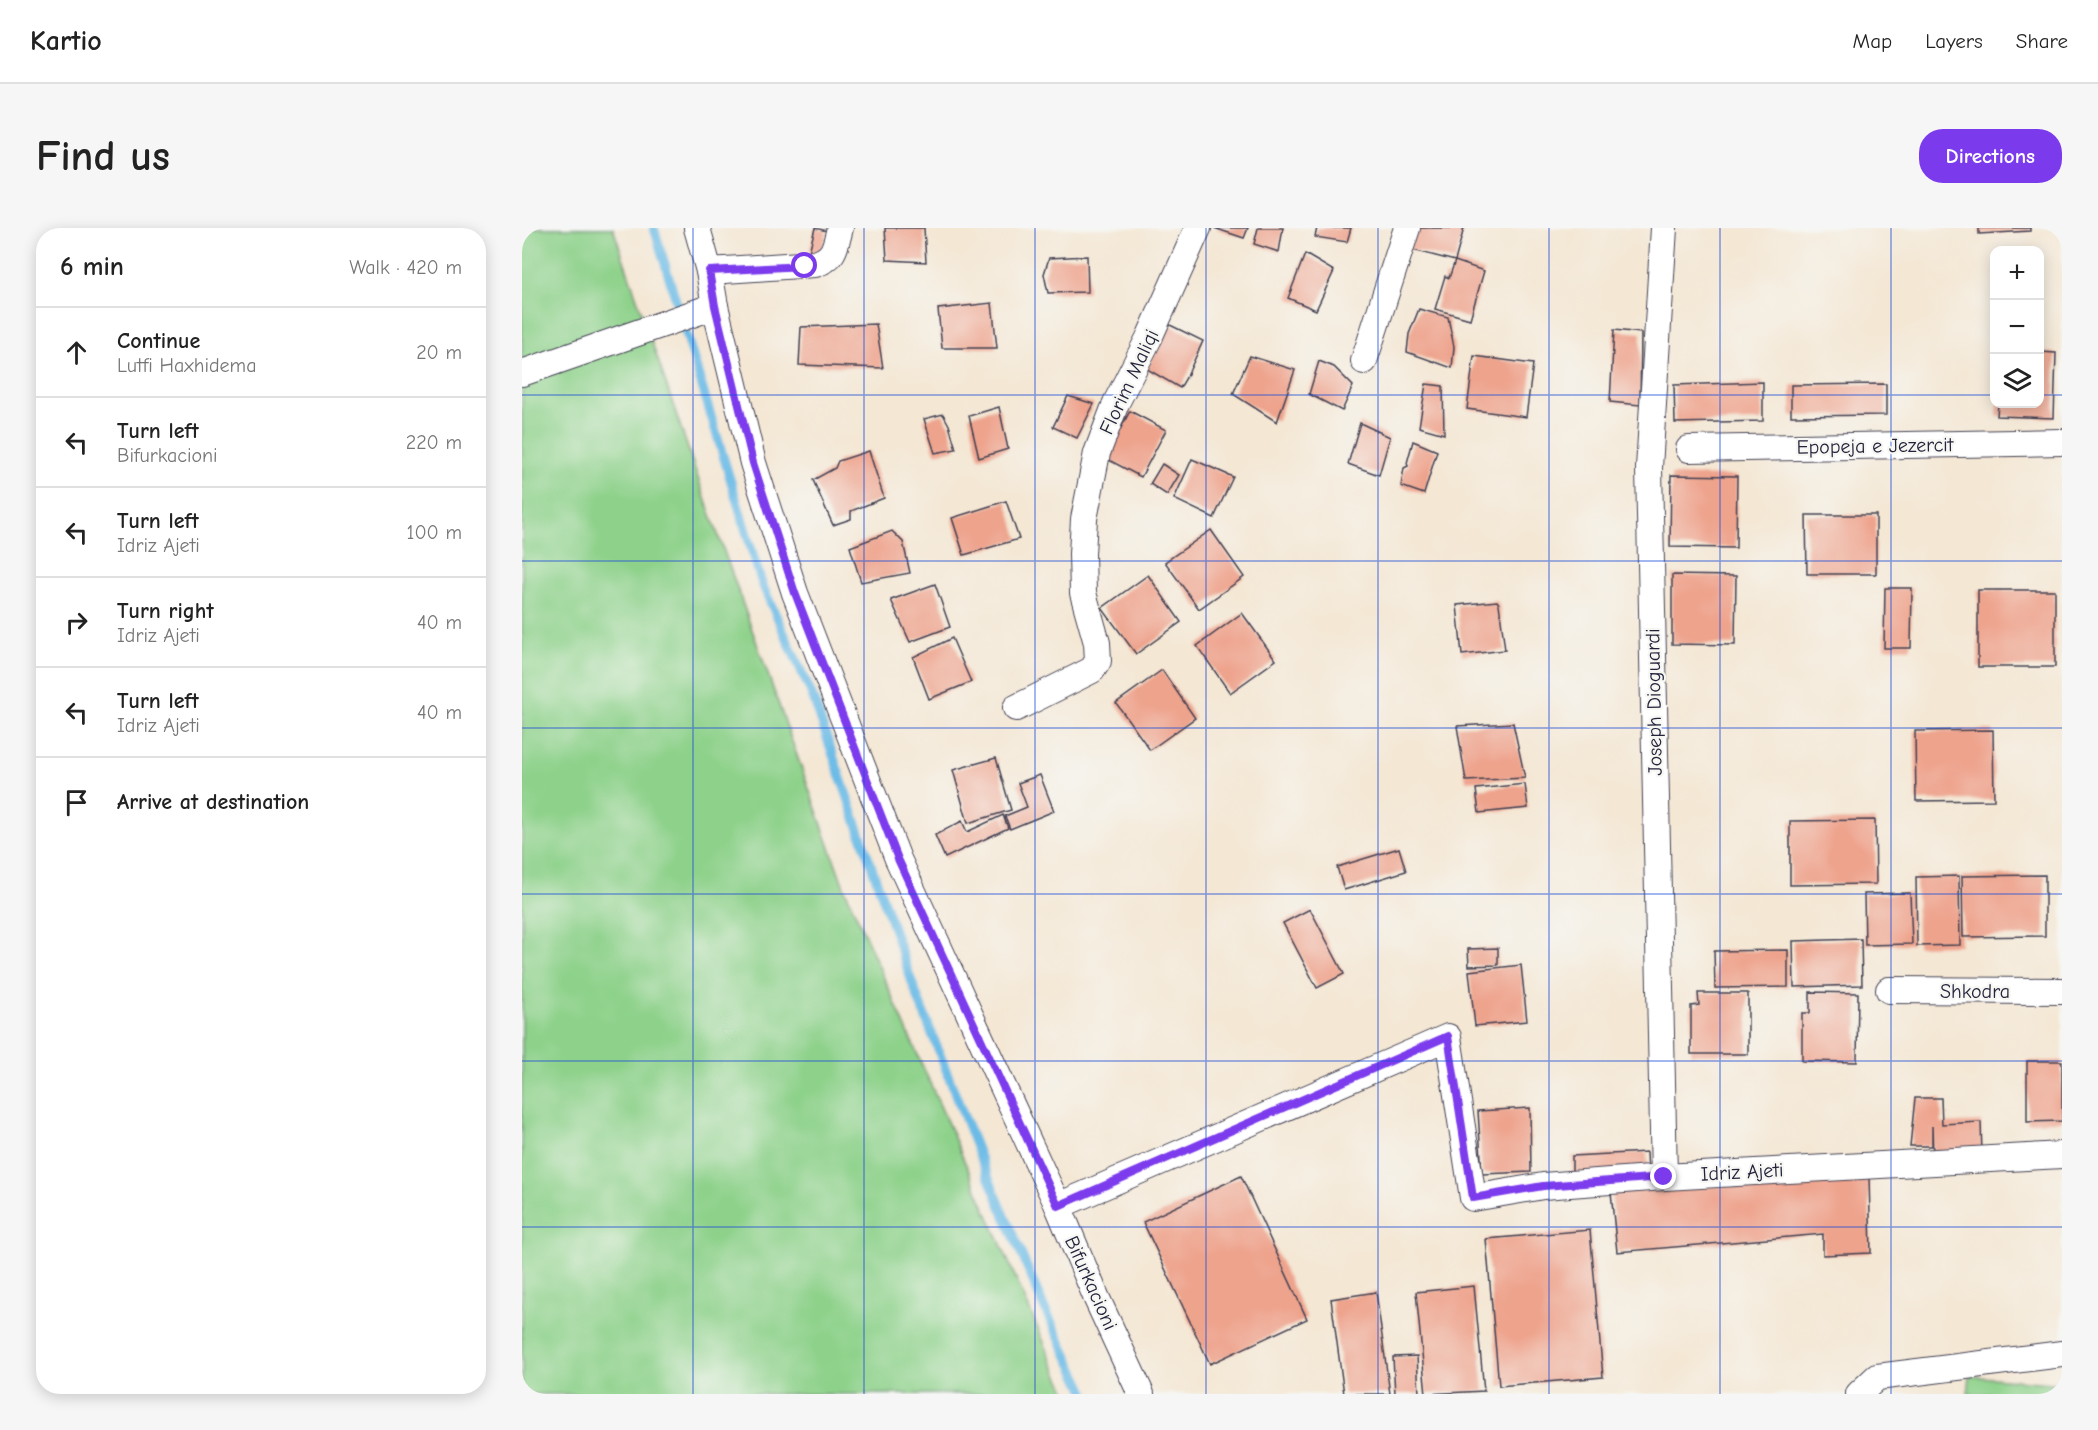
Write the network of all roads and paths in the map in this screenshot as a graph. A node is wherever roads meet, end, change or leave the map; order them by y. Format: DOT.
graph roads {
  1 [pos="697,228"];
  2 [pos="840,228"];
  3 [pos="1198,228"];
  4 [pos="1407,228"];
  5 [pos="1664,228"];
  6 [pos="709,271"];
  7 [pos="708,308"];
  8 [pos="1364,361"];
  9 [pos="522,373"];
  10 [pos="2062,442"];
  11 [pos="1689,449"];
  12 [pos="1017,708"];
  13 [pos="1889,990"];
  14 [pos="2062,991"];
  15 [pos="2062,1155"];
  16 [pos="1664,1177"];
  17 [pos="1058,1206"];
  18 [pos="2062,1354"];
  19 [pos="1142,1394"];
  20 [pos="1859,1394"];
  1 -- 6 [label="street, Bifurkacioni"];
  2 -- 6 [label="street"];
  3 -- 12 [label="street, Florim Maliqi"];
  4 -- 8 [label="street"];
  5 -- 16 [label="street, Joseph Dioguardi"];
  6 -- 7 [label="street, Bifurkacioni"];
  7 -- 9 [label="street"];
  7 -- 17 [label="street, Bifurkacioni"];
  10 -- 11 [label="street, Epopeja e Jezercit"];
  13 -- 14 [label="street, Shkodra"];
  15 -- 16 [label="street, Idriz Ajeti"];
  16 -- 17 [label="street, Idriz Ajeti"];
  17 -- 19 [label="street, Bifurkacioni"];
  18 -- 20 [label="street"];
}
